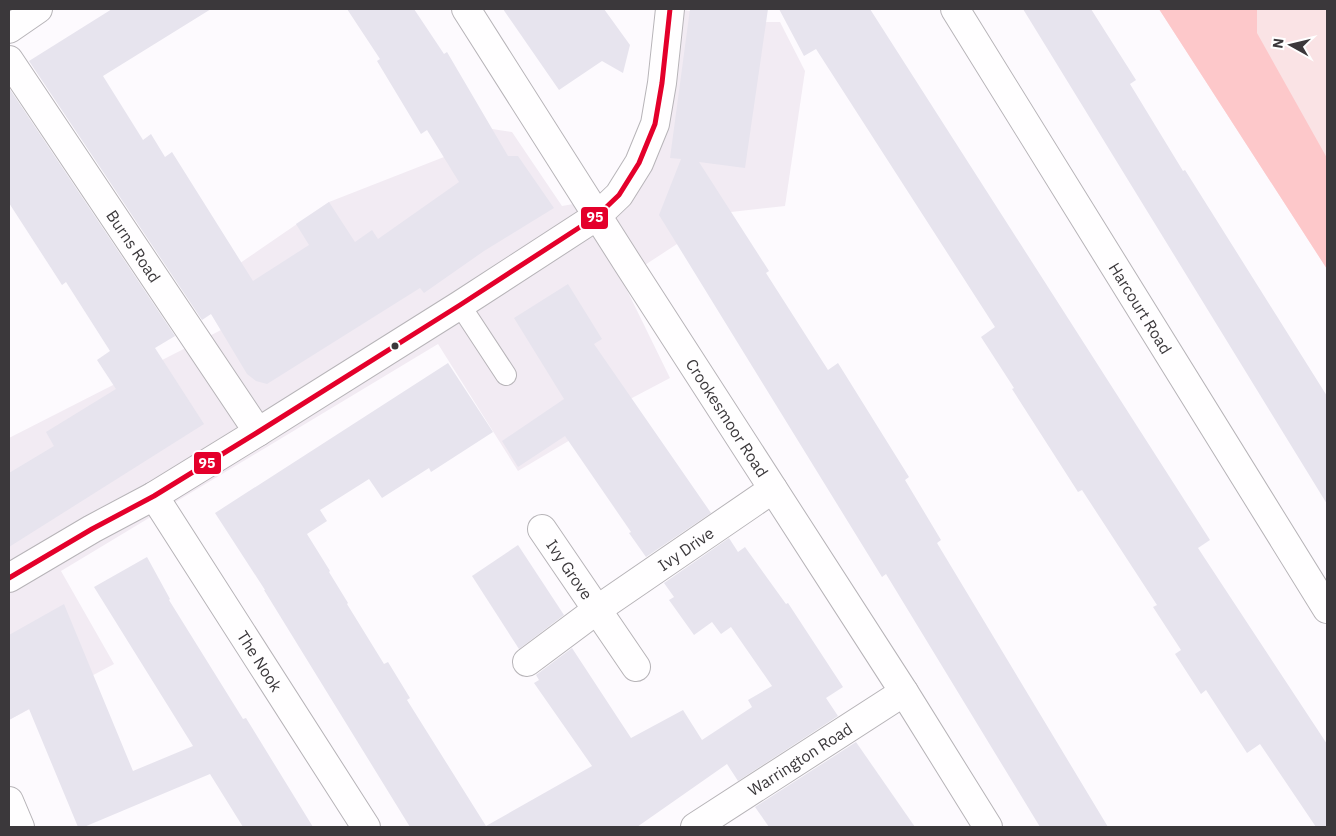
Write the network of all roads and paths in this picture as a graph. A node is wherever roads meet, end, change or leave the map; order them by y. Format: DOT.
graph roads {
  1 [pos="38,9"];
  2 [pos="466,9"];
  3 [pos="670,9"];
  4 [pos="955,9"];
  5 [pos="9,28"];
  6 [pos="9,60"];
  7 [pos="597,216"];
  8 [pos="460,305"];
  9 [pos="506,374"];
  10 [pos="258,432"];
  11 [pos="773,489"];
  12 [pos="154,496"];
  13 [pos="542,529"];
  14 [pos="9,578"];
  15 [pos="598,609"];
  16 [pos="1327,609"];
  17 [pos="527,662"];
  18 [pos="636,667"];
  19 [pos="904,692"];
  20 [pos="9,801"];
  21 [pos="20,827"];
  22 [pos="366,827"];
  23 [pos="695,827"];
  24 [pos="988,827"];
  1 -- 5 [label="street"];
  2 -- 7 [label="street, Crookesmoor Road"];
  3 -- 7 [label="street"];
  4 -- 16 [label="street, Harcourt Road"];
  6 -- 10 [label="street, Burns Road"];
  7 -- 8 [label="street"];
  7 -- 11 [label="street, Crookesmoor Road"];
  8 -- 9 [label="lane"];
  8 -- 10 [label="street"];
  10 -- 12 [label="street"];
  11 -- 15 [label="street, Ivy Drive"];
  11 -- 19 [label="street, Crookesmoor Road"];
  12 -- 14 [label="street"];
  12 -- 22 [label="street, The Nook"];
  13 -- 15 [label="street, Ivy Grove"];
  15 -- 17 [label="street, Ivy Drive"];
  15 -- 18 [label="street"];
  19 -- 23 [label="street, Warrington Road"];
  19 -- 24 [label="street, Crookesmoor Road"];
  20 -- 21 [label="street"];
}
